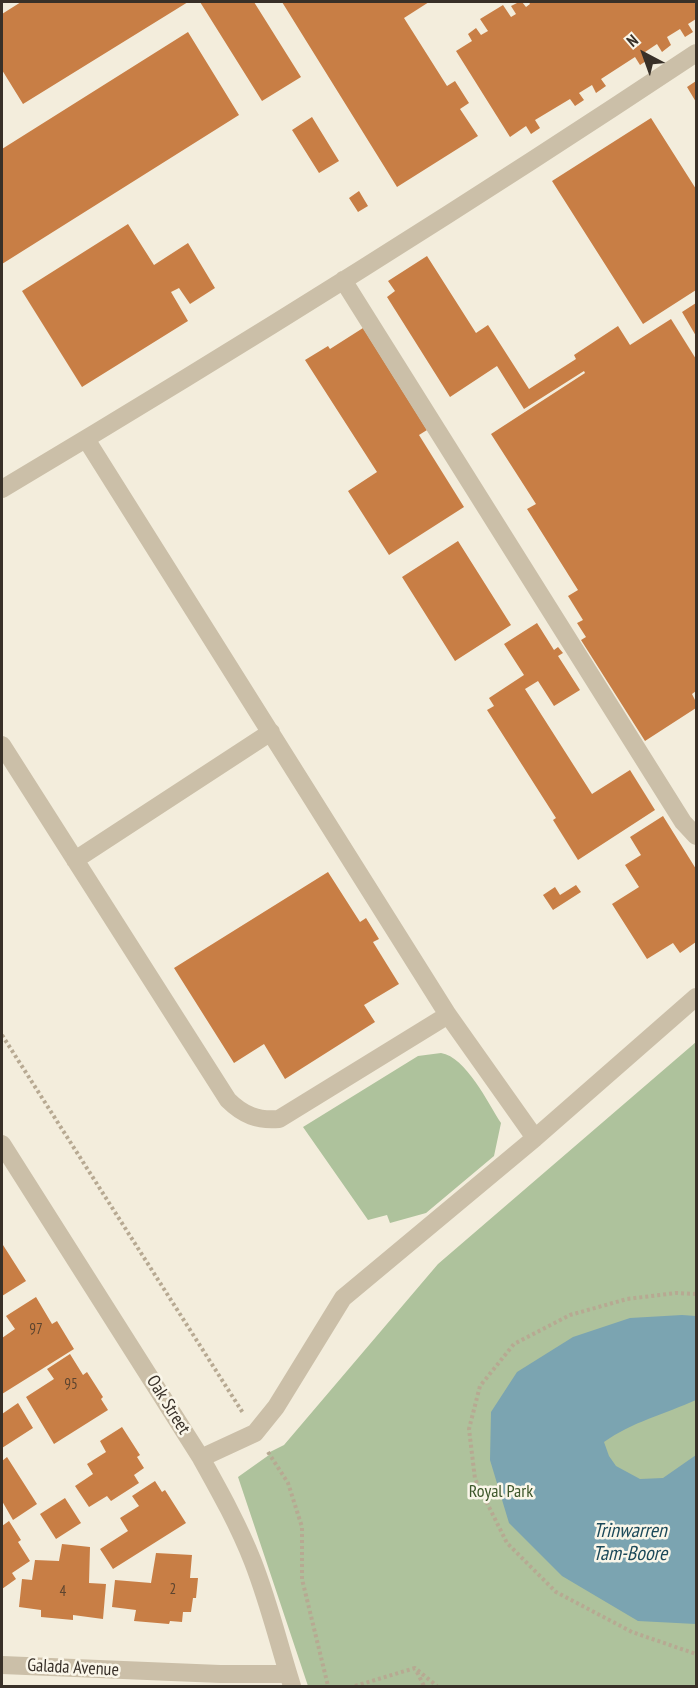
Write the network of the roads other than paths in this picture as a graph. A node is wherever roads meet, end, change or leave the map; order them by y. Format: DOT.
graph roads {
  1 [pos="696,53"];
  2 [pos="344,280"];
  3 [pos="86,439"];
  4 [pos="2,489"];
  5 [pos="271,732"];
  6 [pos="2,745"];
  7 [pos="696,836"];
  8 [pos="75,860"];
  9 [pos="696,998"];
  10 [pos="448,1015"];
  11 [pos="535,1138"];
  12 [pos="2,1144"];
  13 [pos="201,1458"];
  14 [pos="2,1665"];
  15 [pos="290,1680"];
  1 -- 2 [label="street"];
  2 -- 3 [label="street"];
  2 -- 7 [label="street"];
  3 -- 4 [label="street"];
  3 -- 5 [label="street"];
  5 -- 8 [label="street"];
  5 -- 10 [label="street"];
  6 -- 8 [label="street"];
  8 -- 10 [label="street"];
  9 -- 11 [label="street"];
  10 -- 11 [label="street"];
  11 -- 13 [label="street"];
  12 -- 13 [label="street, Oak Street"];
  13 -- 15 [label="street, Oak Street"];
  14 -- 15 [label="street, Galada Avenue"];
}
